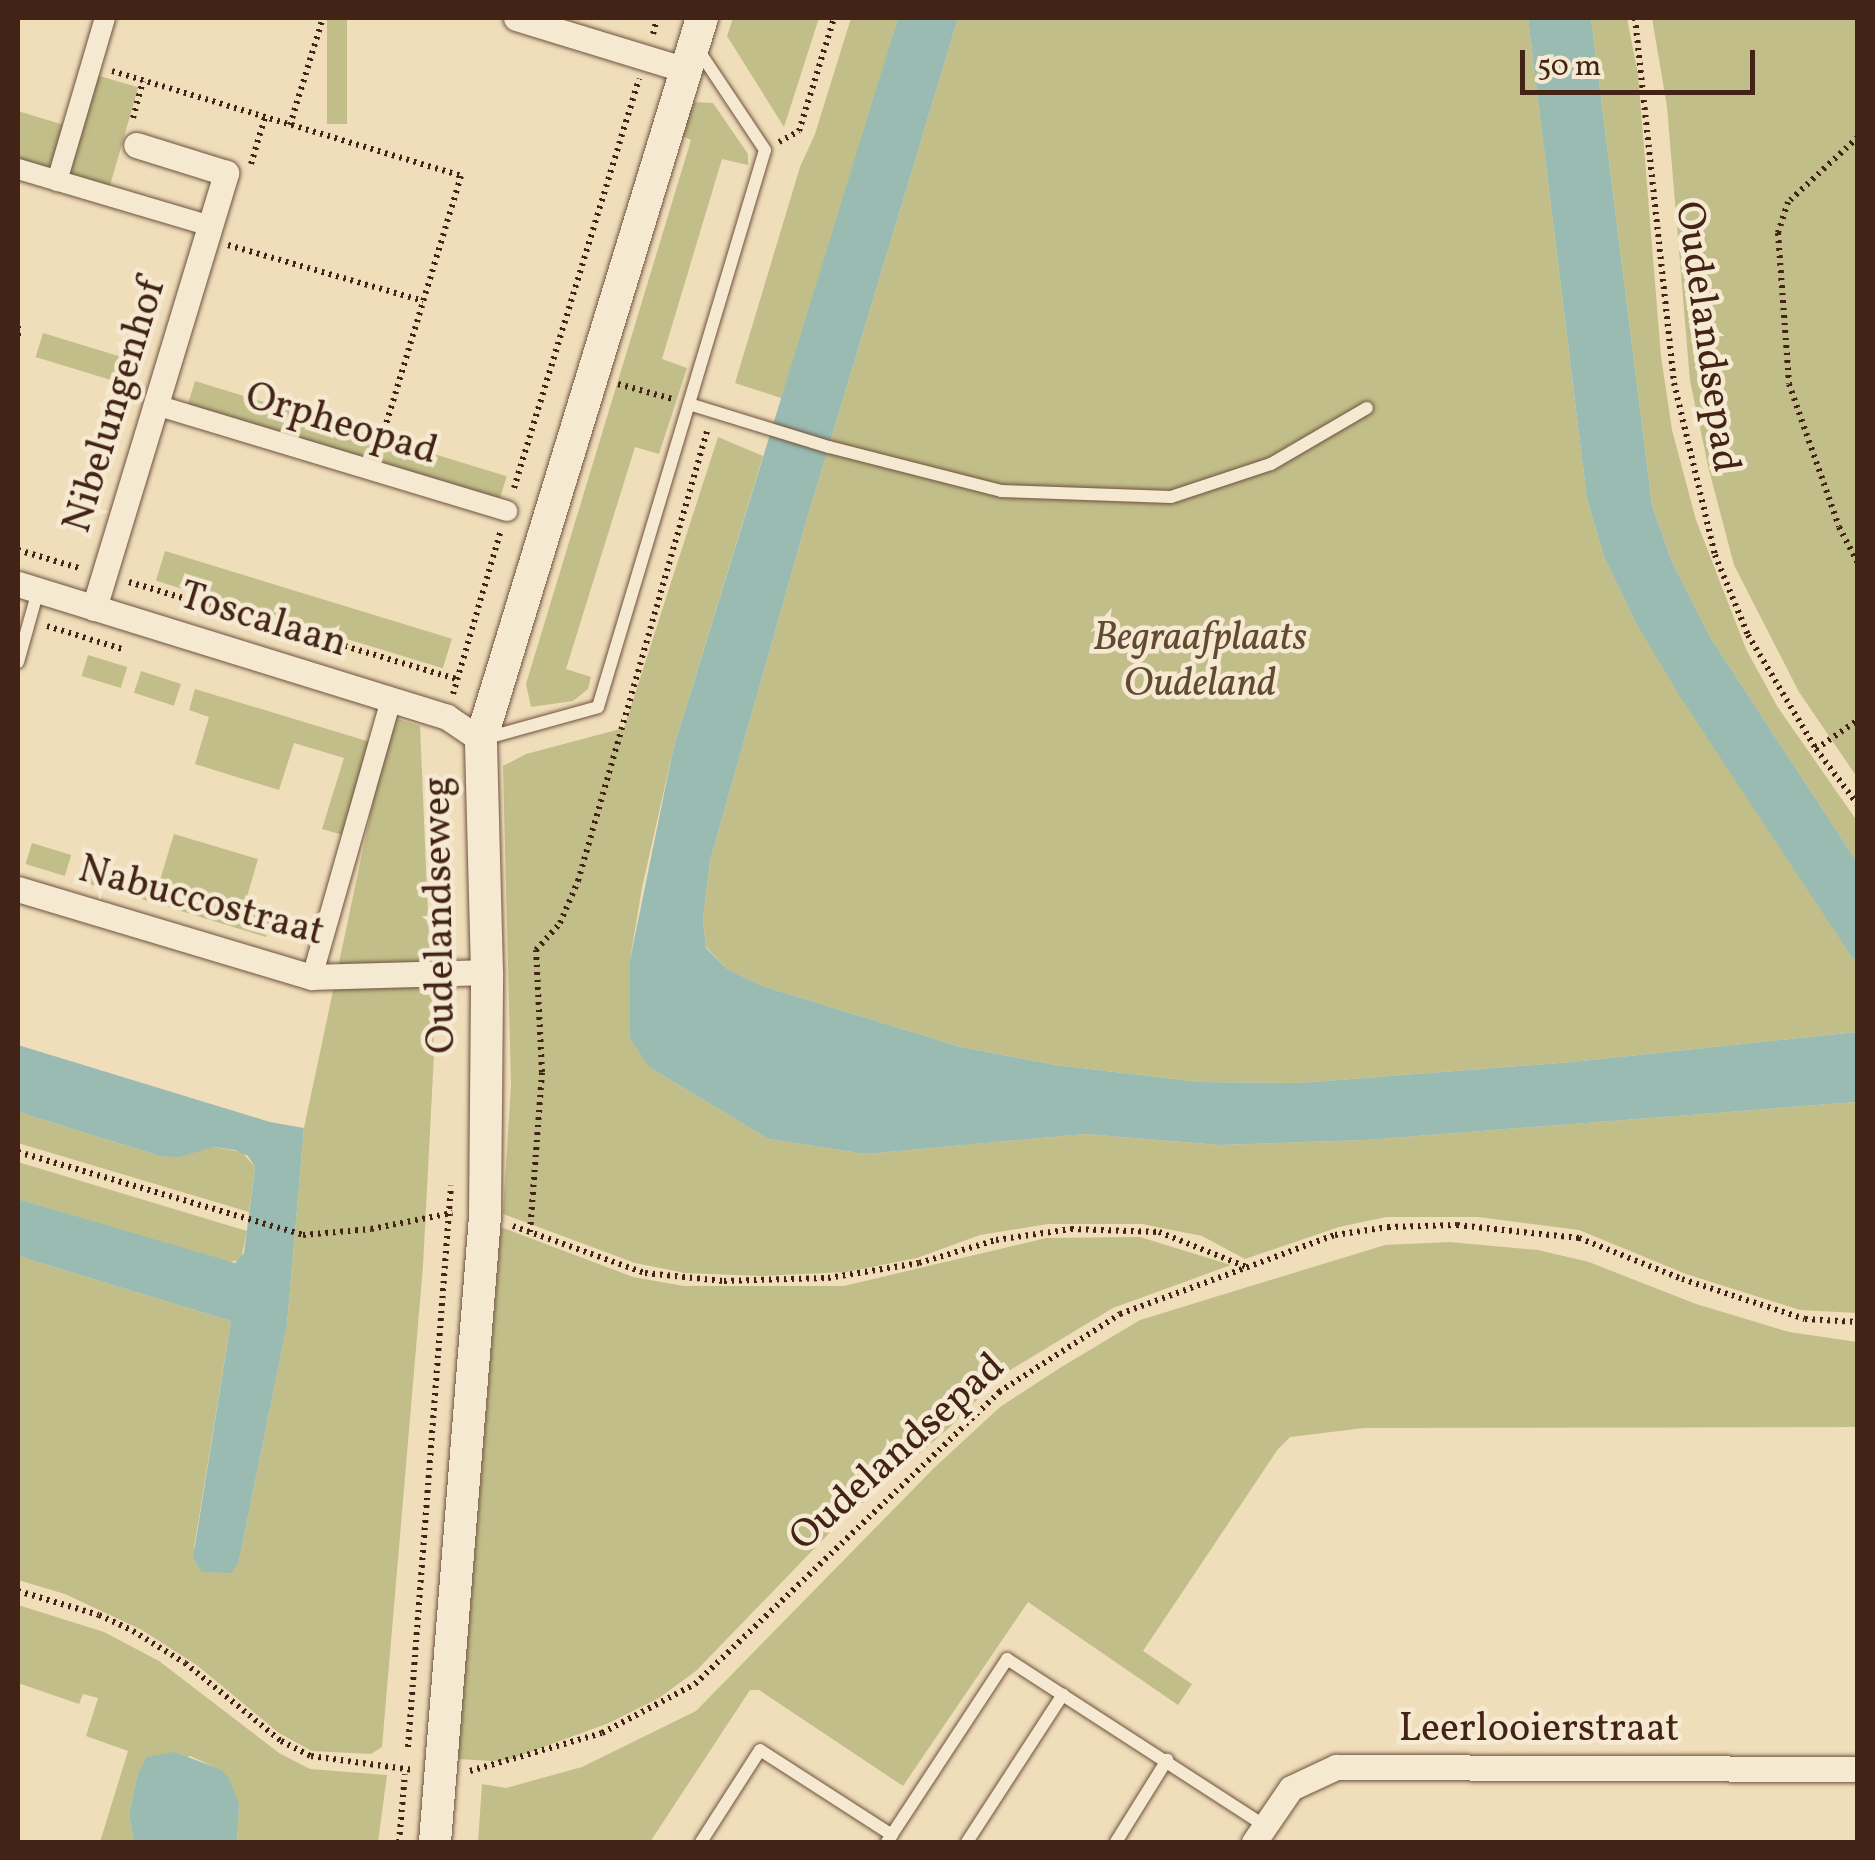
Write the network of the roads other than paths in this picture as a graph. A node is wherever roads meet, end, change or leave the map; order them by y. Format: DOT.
graph roads {
  1 [pos="105,18"];
  2 [pos="521,18"];
  3 [pos="694,44"];
  4 [pos="136,145"];
  5 [pos="18,169"];
  6 [pos="57,180"];
  7 [pos="218,235"];
  8 [pos="688,404"];
  9 [pos="156,405"];
  10 [pos="1366,408"];
  11 [pos="506,512"];
  12 [pos="28,588"];
  13 [pos="94,608"];
  14 [pos="18,662"];
  15 [pos="391,699"];
  16 [pos="481,740"];
  17 [pos="18,889"];
  18 [pos="486,972"];
  19 [pos="312,977"];
  20 [pos="1062,1694"];
  21 [pos="1167,1760"];
  22 [pos="1858,1769"];
  23 [pos="1259,1834"];
  24 [pos="889,1839"];
  25 [pos="436,1842"];
  26 [pos="701,1842"];
  27 [pos="966,1842"];
  28 [pos="1116,1842"];
  1 -- 6 [label="street"];
  2 -- 3 [label="street"];
  3 -- 8 [label="lane"];
  3 -- 16 [label="street, Oudelandseweg"];
  4 -- 7 [label="street, Nibelungenhof"];
  5 -- 6 [label="street"];
  6 -- 7 [label="street"];
  7 -- 9 [label="street, Nibelungenhof"];
  8 -- 10 [label="lane"];
  8 -- 16 [label="lane"];
  9 -- 11 [label="street, Orpheopad"];
  9 -- 13 [label="street, Nibelungenhof"];
  12 -- 13 [label="street, Toscalaan"];
  12 -- 14 [label="lane"];
  13 -- 15 [label="street, Toscalaan"];
  15 -- 16 [label="street, Toscalaan"];
  15 -- 19 [label="street"];
  16 -- 18 [label="street, Oudelandseweg"];
  17 -- 19 [label="street, Nabuccostraat"];
  18 -- 19 [label="street, Nabuccostraat"];
  18 -- 25 [label="street, Oudelandseweg"];
  20 -- 21 [label="lane"];
  20 -- 24 [label="lane"];
  20 -- 27 [label="lane"];
  21 -- 23 [label="lane"];
  21 -- 28 [label="lane"];
  22 -- 23 [label="street, Leerlooierstraat"];
  24 -- 26 [label="lane"];
}
